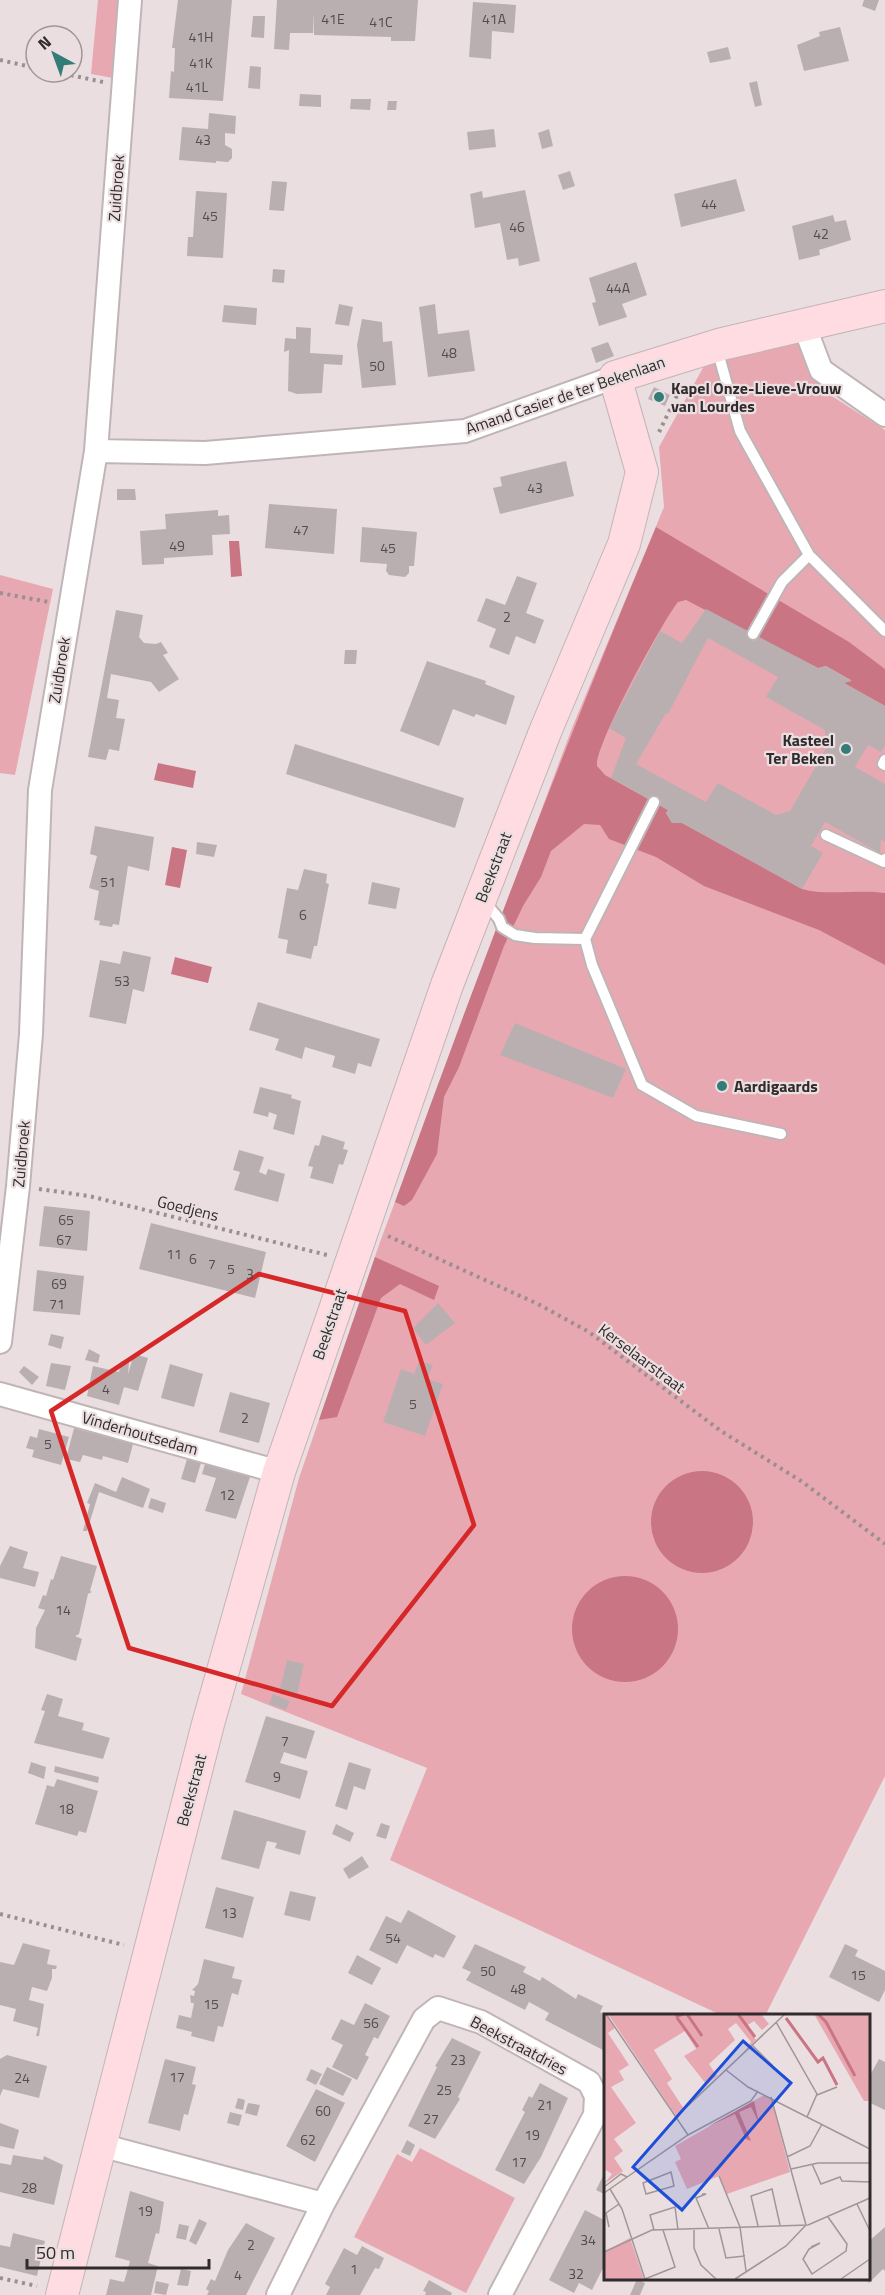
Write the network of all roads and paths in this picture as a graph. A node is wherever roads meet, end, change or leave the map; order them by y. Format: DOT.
graph roads {
  1 [pos="130,0"];
  2 [pos="0,60"];
  3 [pos="24,65"];
  4 [pos="84,78"];
  5 [pos="124,86"];
  6 [pos="885,306"];
  7 [pos="804,325"];
  8 [pos="712,347"];
  9 [pos="615,377"];
  10 [pos="885,415"];
  11 [pos="96,451"];
  12 [pos="642,472"];
  13 [pos="809,555"];
  14 [pos="0,593"];
  15 [pos="70,607"];
  16 [pos="885,631"];
  17 [pos="753,634"];
  18 [pos="885,760"];
  19 [pos="885,765"];
  20 [pos="654,802"];
  21 [pos="826,835"];
  22 [pos="885,860"];
  23 [pos="481,898"];
  24 [pos="585,939"];
  25 [pos="781,1134"];
  26 [pos="18,1186"];
  27 [pos="365,1226"];
  28 [pos="350,1264"];
  29 [pos="0,1342"];
  30 [pos="0,1394"];
  31 [pos="279,1472"];
  32 [pos="885,1544"];
  33 [pos="0,1914"];
  34 [pos="148,1951"];
  35 [pos="100,2145"];
  36 [pos="323,2204"];
  37 [pos="0,2278"];
  38 [pos="62,2293"];
  39 [pos="278,2295"];
  40 [pos="500,2295"];
  1 -- 5 [label="street, Zuidbroek"];
  2 -- 3 [label="path"];
  4 -- 5 [label="path"];
  5 -- 11 [label="street, Zuidbroek"];
  6 -- 7 [label="street, Amand Casier de ter Bekenlaan"];
  7 -- 8 [label="street, Amand Casier de ter Bekenlaan"];
  7 -- 10 [label="street"];
  8 -- 9 [label="street, Amand Casier de ter Bekenlaan"];
  8 -- 12 [label="path"];
  8 -- 13 [label="lane"];
  9 -- 11 [label="street, Amand Casier de ter Bekenlaan"];
  9 -- 12 [label="street, Beekstraat"];
  11 -- 15 [label="street, Zuidbroek"];
  12 -- 23 [label="street, Beekstraat"];
  13 -- 16 [label="lane"];
  13 -- 17 [label="lane"];
  14 -- 15 [label="path"];
  15 -- 26 [label="street, Zuidbroek"];
  18 -- 19 [label="lane"];
  20 -- 24 [label="lane"];
  21 -- 22 [label="lane"];
  23 -- 24 [label="lane"];
  23 -- 27 [label="street, Beekstraat"];
  24 -- 25 [label="lane"];
  26 -- 28 [label="path, Goedjens"];
  26 -- 29 [label="street, Zuidbroek"];
  27 -- 28 [label="street, Beekstraat"];
  27 -- 32 [label="path, Kerselaarstraat"];
  28 -- 31 [label="street, Beekstraat"];
  30 -- 31 [label="street, Vinderhoutsedam"];
  31 -- 34 [label="street, Beekstraat"];
  33 -- 34 [label="path"];
  34 -- 35 [label="street, Beekstraat"];
  35 -- 36 [label="street"];
  35 -- 38 [label="street, Beekstraat"];
  36 -- 39 [label="street, Beekstraatdries"];
  36 -- 40 [label="street, Beekstraatdries"];
  37 -- 38 [label="path"];
}
